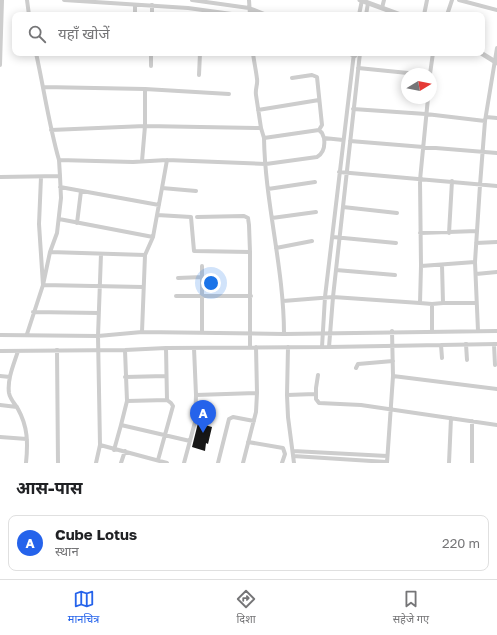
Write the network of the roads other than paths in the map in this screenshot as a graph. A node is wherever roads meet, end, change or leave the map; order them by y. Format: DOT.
graph roads {
  1 [pos="2,0"];
  2 [pos="27,0"];
  3 [pos="64,0"];
  4 [pos="70,0"];
  5 [pos="192,0"];
  6 [pos="249,0"];
  7 [pos="361,0"];
  8 [pos="384,0"];
  9 [pos="428,0"];
  10 [pos="452,0"];
  11 [pos="459,0"];
  12 [pos="80,1"];
  13 [pos="368,3"];
  14 [pos="135,5"];
  15 [pos="152,5"];
  16 [pos="249,8"];
  17 [pos="382,8"];
  18 [pos="497,10"];
  19 [pos="29,12"];
  20 [pos="135,12"];
  21 [pos="152,12"];
  22 [pos="221,12"];
  23 [pos="250,12"];
  24 [pos="259,12"];
  25 [pos="359,12"];
  26 [pos="366,12"];
  27 [pos="393,12"];
  28 [pos="425,12"];
  29 [pos="448,12"];
  30 [pos="497,48"];
  31 [pos="485,55"];
  32 [pos="37,56"];
  33 [pos="152,56"];
  34 [pos="200,56"];
  35 [pos="253,56"];
  36 [pos="355,56"];
  37 [pos="433,56"];
  38 [pos="496,62"];
  39 [pos="0,65"];
  40 [pos="151,66"];
  41 [pos="358,68"];
  42 [pos="431,68"];
  43 [pos="401,72"];
  44 [pos="199,75"];
  45 [pos="292,78"];
  46 [pos="44,87"];
  47 [pos="145,89"];
  48 [pos="229,94"];
  49 [pos="319,100"];
  50 [pos="427,104"];
  51 [pos="353,109"];
  52 [pos="258,110"];
  53 [pos="426,114"];
  54 [pos="497,118"];
  55 [pos="485,119"];
  56 [pos="145,126"];
  57 [pos="261,128"];
  58 [pos="51,130"];
  59 [pos="319,130"];
  60 [pos="264,138"];
  61 [pos="324,138"];
  62 [pos="343,140"];
  63 [pos="350,141"];
  64 [pos="423,146"];
  65 [pos="482,152"];
  66 [pos="497,153"];
  67 [pos="59,160"];
  68 [pos="167,160"];
  69 [pos="142,161"];
  70 [pos="266,164"];
  71 [pos="340,172"];
  72 [pos="347,173"];
  73 [pos="60,176"];
  74 [pos="0,177"];
  75 [pos="41,177"];
  76 [pos="420,180"];
  77 [pos="452,181"];
  78 [pos="315,182"];
  79 [pos="480,185"];
  80 [pos="497,186"];
  81 [pos="60,187"];
  82 [pos="162,188"];
  83 [pos="268,189"];
  84 [pos="81,191"];
  85 [pos="196,191"];
  86 [pos="159,205"];
  87 [pos="343,207"];
  88 [pos="316,212"];
  89 [pos="397,213"];
  90 [pos="157,215"];
  91 [pos="197,217"];
  92 [pos="272,218"];
  93 [pos="59,219"];
  94 [pos="77,223"];
  95 [pos="477,232"];
  96 [pos="420,233"];
  97 [pos="449,233"];
  98 [pos="153,237"];
  99 [pos="333,237"];
  100 [pos="340,238"];
  101 [pos="312,242"];
  102 [pos="476,242"];
  103 [pos="497,242"];
  104 [pos="396,243"];
  105 [pos="276,248"];
  106 [pos="50,252"];
  107 [pos="250,252"];
  108 [pos="100,254"];
  109 [pos="145,255"];
  110 [pos="475,262"];
  111 [pos="442,264"];
  112 [pos="202,266"];
  113 [pos="420,266"];
  114 [pos="336,270"];
  115 [pos="497,272"];
  116 [pos="476,274"];
  117 [pos="396,275"];
  118 [pos="178,278"];
  119 [pos="202,278"];
  120 [pos="43,285"];
  121 [pos="100,286"];
  122 [pos="143,287"];
  123 [pos="176,296"];
  124 [pos="202,296"];
  125 [pos="251,296"];
  126 [pos="333,297"];
  127 [pos="325,298"];
  128 [pos="283,301"];
  129 [pos="420,303"];
  130 [pos="443,303"];
  131 [pos="476,303"];
  132 [pos="432,304"];
  133 [pos="33,312"];
  134 [pos="99,313"];
  135 [pos="392,331"];
  136 [pos="478,331"];
  137 [pos="497,331"];
  138 [pos="142,332"];
  139 [pos="432,332"];
  140 [pos="202,333"];
  141 [pos="251,333"];
  142 [pos="322,333"];
  143 [pos="27,334"];
  144 [pos="284,334"];
  145 [pos="330,334"];
  146 [pos="0,335"];
  147 [pos="98,336"];
  148 [pos="441,344"];
  149 [pos="466,344"];
  150 [pos="496,344"];
  151 [pos="392,346"];
  152 [pos="250,347"];
  153 [pos="256,347"];
  154 [pos="288,347"];
  155 [pos="322,347"];
  156 [pos="329,347"];
  157 [pos="166,348"];
  158 [pos="194,348"];
  159 [pos="56,350"];
  160 [pos="99,350"];
  161 [pos="125,350"];
  162 [pos="0,351"];
  163 [pos="18,351"];
  164 [pos="442,358"];
  165 [pos="467,360"];
  166 [pos="392,361"];
  167 [pos="495,365"];
  168 [pos="356,368"];
  169 [pos="318,375"];
  170 [pos="0,376"];
  171 [pos="166,376"];
  172 [pos="393,376"];
  173 [pos="10,377"];
  174 [pos="125,377"];
  175 [pos="497,389"];
  176 [pos="257,393"];
  177 [pos="315,394"];
  178 [pos="196,395"];
  179 [pos="287,395"];
  180 [pos="166,400"];
  181 [pos="127,401"];
  182 [pos="0,405"];
  183 [pos="17,407"];
  184 [pos="391,409"];
  185 [pos="451,418"];
  186 [pos="254,421"];
  187 [pos="472,421"];
  188 [pos="120,425"];
  189 [pos="497,425"];
  190 [pos="165,435"];
  191 [pos="0,437"];
  192 [pos="27,439"];
  193 [pos="190,441"];
  194 [pos="248,442"];
  195 [pos="100,445"];
  196 [pos="114,450"];
  197 [pos="124,451"];
  198 [pos="293,451"];
  199 [pos="364,454"];
  200 [pos="293,456"];
  201 [pos="387,456"];
  202 [pos="156,461"];
  203 [pos="364,461"];
  204 [pos="26,463"];
  205 [pos="58,463"];
  206 [pos="96,463"];
  207 [pos="121,463"];
  208 [pos="167,463"];
  209 [pos="184,463"];
  210 [pos="218,463"];
  211 [pos="243,463"];
  212 [pos="282,463"];
  213 [pos="294,463"];
  214 [pos="387,463"];
  215 [pos="449,463"];
  216 [pos="472,463"];
  1 -- 39 [label="street"];
  2 -- 19 [label="street"];
  3 -- 4 [label="street"];
  4 -- 12 [label="street"];
  5 -- 16 [label="street"];
  6 -- 16 [label="street"];
  7 -- 13 [label="street"];
  7 -- 25 [label="street"];
  8 -- 17 [label="street"];
  9 -- 28 [label="street"];
  10 -- 29 [label="street"];
  11 -- 18 [label="street"];
  12 -- 14 [label="street"];
  13 -- 17 [label="street"];
  13 -- 26 [label="street"];
  14 -- 15 [label="street"];
  14 -- 20 [label="street"];
  15 -- 21 [label="street"];
  15 -- 22 [label="street"];
  16 -- 23 [label="street"];
  16 -- 24 [label="street"];
  17 -- 27 [label="street"];
  30 -- 38 [label="street"];
  31 -- 38 [label="street"];
  32 -- 46 [label="street"];
  33 -- 40 [label="street"];
  34 -- 44 [label="street"];
  35 -- 52 [label="street"];
  36 -- 41 [label="street"];
  36 -- 62 [label="street"];
  37 -- 42 [label="street"];
  38 -- 55 [label="street"];
  41 -- 43 [label="street"];
  41 -- 51 [label="street"];
  45 -- 49 [label="street"];
  46 -- 47 [label="street"];
  46 -- 58 [label="street"];
  47 -- 48 [label="street"];
  47 -- 56 [label="street"];
  49 -- 52 [label="street"];
  49 -- 59 [label="street"];
  50 -- 53 [label="street"];
  51 -- 53 [label="street"];
  51 -- 63 [label="street"];
  52 -- 57 [label="street"];
  53 -- 55 [label="street"];
  53 -- 64 [label="street"];
  54 -- 55 [label="street"];
  55 -- 65 [label="street"];
  56 -- 57 [label="street"];
  56 -- 58 [label="street"];
  56 -- 69 [label="street"];
  57 -- 60 [label="street"];
  58 -- 67 [label="street"];
  59 -- 60 [label="street"];
  59 -- 61 [label="street"];
  60 -- 70 [label="street"];
  61 -- 62 [label="street"];
  61 -- 70 [label="street"];
  62 -- 71 [label="street"];
  63 -- 64 [label="street"];
  63 -- 72 [label="street"];
  64 -- 65 [label="street"];
  64 -- 76 [label="street"];
  65 -- 66 [label="street"];
  65 -- 79 [label="street"];
  67 -- 69 [label="street"];
  67 -- 73 [label="street"];
  68 -- 69 [label="street"];
  68 -- 70 [label="street"];
  68 -- 82 [label="street"];
  70 -- 83 [label="street"];
  71 -- 72 [label="street"];
  71 -- 99 [label="street"];
  72 -- 76 [label="street"];
  72 -- 87 [label="street"];
  73 -- 75 [label="street"];
  73 -- 81 [label="street"];
  74 -- 75 [label="street"];
  75 -- 120 [label="street"];
  76 -- 77 [label="street"];
  76 -- 96 [label="street"];
  77 -- 79 [label="street"];
  77 -- 97 [label="street"];
  78 -- 83 [label="street"];
  79 -- 80 [label="street"];
  79 -- 95 [label="street"];
  81 -- 84 [label="street"];
  81 -- 93 [label="street"];
  82 -- 85 [label="street"];
  82 -- 86 [label="street"];
  83 -- 92 [label="street"];
  84 -- 86 [label="street"];
  84 -- 94 [label="street"];
  86 -- 90 [label="street"];
  87 -- 89 [label="street"];
  87 -- 100 [label="street"];
  88 -- 92 [label="street"];
  90 -- 98 [label="street"];
  90 -- 107 [label="street"];
  91 -- 107 [label="street"];
  92 -- 105 [label="street"];
  93 -- 94 [label="street"];
  93 -- 106 [label="street"];
  94 -- 98 [label="street"];
  95 -- 97 [label="street"];
  95 -- 102 [label="street"];
  96 -- 97 [label="street"];
  96 -- 113 [label="street"];
  98 -- 109 [label="street"];
  99 -- 100 [label="street"];
  99 -- 127 [label="street"];
  100 -- 104 [label="street"];
  100 -- 114 [label="street"];
  101 -- 105 [label="street"];
  102 -- 103 [label="street"];
  102 -- 110 [label="street"];
  105 -- 128 [label="street"];
  106 -- 108 [label="street"];
  106 -- 120 [label="street"];
  107 -- 125 [label="street"];
  108 -- 109 [label="street"];
  108 -- 121 [label="street"];
  109 -- 122 [label="street"];
  110 -- 111 [label="street"];
  110 -- 116 [label="street"];
  111 -- 113 [label="street"];
  111 -- 130 [label="street"];
  112 -- 119 [label="street"];
  113 -- 129 [label="street"];
  114 -- 117 [label="street"];
  114 -- 126 [label="street"];
  115 -- 116 [label="street"];
  116 -- 131 [label="street"];
  118 -- 119 [label="street"];
  119 -- 124 [label="street"];
  120 -- 121 [label="street"];
  120 -- 133 [label="street"];
  121 -- 122 [label="street"];
  121 -- 134 [label="street"];
  122 -- 138 [label="street"];
  123 -- 124 [label="street"];
  124 -- 125 [label="street"];
  124 -- 140 [label="street"];
  125 -- 141 [label="street"];
  126 -- 127 [label="street"];
  126 -- 129 [label="street"];
  126 -- 145 [label="street"];
  127 -- 128 [label="street"];
  127 -- 142 [label="street"];
  128 -- 144 [label="street"];
  129 -- 132 [label="street"];
  130 -- 131 [label="street"];
  130 -- 132 [label="street"];
  131 -- 136 [label="street"];
  132 -- 139 [label="street"];
  133 -- 134 [label="street"];
  133 -- 143 [label="street"];
  134 -- 147 [label="street"];
  135 -- 139 [label="street"];
  135 -- 145 [label="street"];
  135 -- 151 [label="street"];
  136 -- 137 [label="street"];
  136 -- 139 [label="street"];
  138 -- 140 [label="street"];
  138 -- 147 [label="street"];
  140 -- 141 [label="street"];
  141 -- 144 [label="street"];
  141 -- 152 [label="street"];
  142 -- 144 [label="street"];
  142 -- 145 [label="street"];
  142 -- 155 [label="street"];
  143 -- 146 [label="street"];
  143 -- 147 [label="street"];
  145 -- 156 [label="street"];
  147 -- 160 [label="street"];
  148 -- 149 [label="street"];
  148 -- 151 [label="street"];
  148 -- 164 [label="street"];
  149 -- 150 [label="street"];
  149 -- 165 [label="street"];
  150 -- 167 [label="street"];
  151 -- 156 [label="street"];
  151 -- 166 [label="street"];
  152 -- 153 [label="street"];
  152 -- 158 [label="street"];
  153 -- 154 [label="street"];
  153 -- 176 [label="street"];
  154 -- 155 [label="street"];
  154 -- 179 [label="street"];
  155 -- 156 [label="street"];
  157 -- 158 [label="street"];
  157 -- 161 [label="street"];
  157 -- 171 [label="street"];
  158 -- 178 [label="street"];
  159 -- 160 [label="street"];
  159 -- 163 [label="street"];
  159 -- 205 [label="street"];
  160 -- 161 [label="street"];
  160 -- 195 [label="street"];
  161 -- 174 [label="street"];
  162 -- 163 [label="street"];
  163 -- 173 [label="street"];
  166 -- 168 [label="street"];
  166 -- 172 [label="street"];
  169 -- 177 [label="street"];
  170 -- 173 [label="street"];
  171 -- 174 [label="street"];
  171 -- 180 [label="street"];
  172 -- 175 [label="street"];
  172 -- 184 [label="street"];
  173 -- 183 [label="street"];
  174 -- 181 [label="street"];
  176 -- 178 [label="street"];
  176 -- 186 [label="street"];
  177 -- 179 [label="street"];
  177 -- 184 [label="street"];
  178 -- 193 [label="street"];
  179 -- 198 [label="street"];
  180 -- 181 [label="street"];
  180 -- 190 [label="street"];
  181 -- 188 [label="street"];
  182 -- 183 [label="street"];
  183 -- 192 [label="street"];
  184 -- 185 [label="street"];
  184 -- 201 [label="street"];
  185 -- 187 [label="street"];
  185 -- 215 [label="street"];
  186 -- 194 [label="street"];
  186 -- 210 [label="street"];
  187 -- 189 [label="street"];
  187 -- 216 [label="street"];
  188 -- 190 [label="street"];
  188 -- 196 [label="street"];
  190 -- 193 [label="street"];
  190 -- 202 [label="street"];
  191 -- 192 [label="street"];
  192 -- 204 [label="street"];
  193 -- 209 [label="street"];
  194 -- 211 [label="street"];
  194 -- 212 [label="street"];
  195 -- 196 [label="street"];
  195 -- 206 [label="street"];
  196 -- 197 [label="street"];
  197 -- 202 [label="street"];
  197 -- 207 [label="street"];
  198 -- 199 [label="street"];
  198 -- 200 [label="street"];
  199 -- 201 [label="street"];
  199 -- 203 [label="street"];
  200 -- 203 [label="street"];
  200 -- 213 [label="street"];
  201 -- 214 [label="street"];
  202 -- 208 [label="street"];
  203 -- 214 [label="street"];
}
